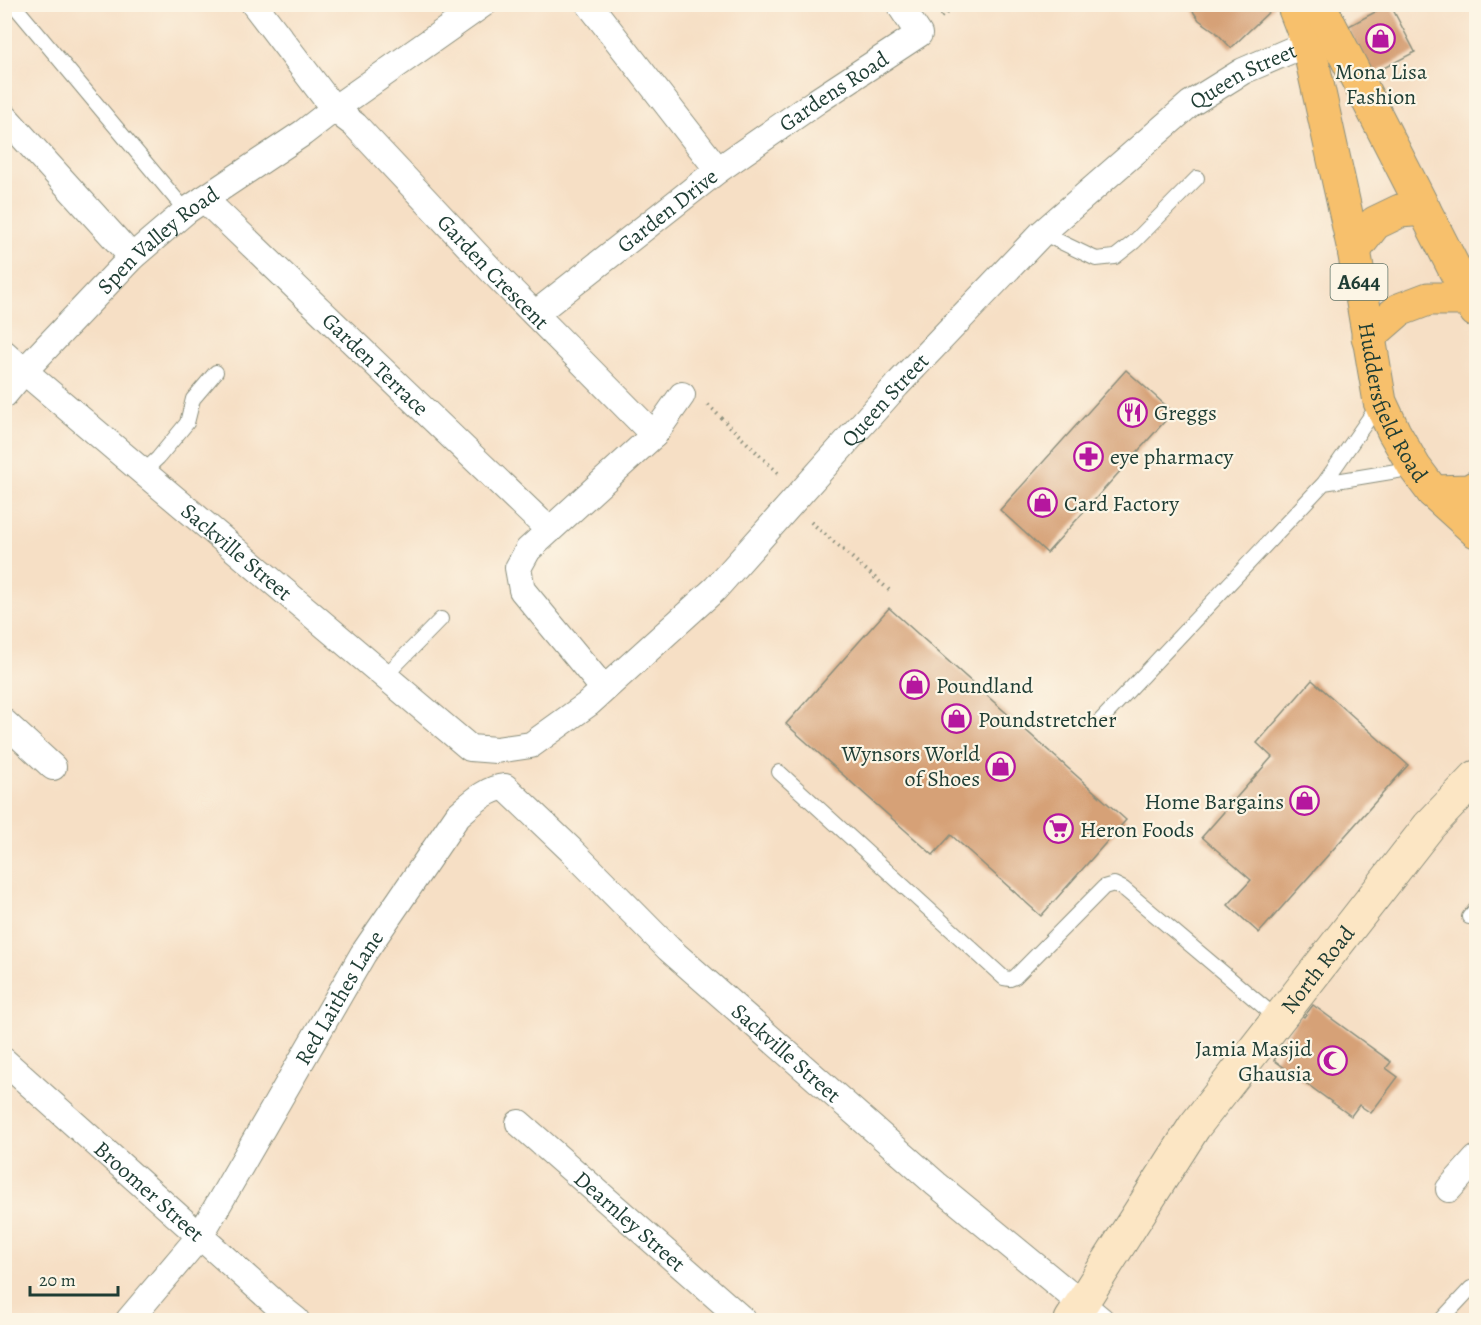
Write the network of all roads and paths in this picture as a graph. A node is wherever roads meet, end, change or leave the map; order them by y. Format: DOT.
graph roads {
  1 [pos="13,4"];
  2 [pos="254,4"];
  3 [pos="483,4"];
  4 [pos="590,4"];
  5 [pos="899,4"];
  6 [pos="1293,4"];
  7 [pos="1325,8"];
  8 [pos="1308,43"];
  9 [pos="334,109"];
  10 [pos="4,116"];
  11 [pos="718,170"];
  12 [pos="1197,178"];
  13 [pos="195,205"];
  14 [pos="1424,209"];
  15 [pos="1042,233"];
  16 [pos="1354,250"];
  17 [pos="132,257"];
  18 [pos="1473,305"];
  19 [pos="535,314"];
  20 [pos="1368,337"];
  21 [pos="4,353"];
  22 [pos="24,371"];
  23 [pos="216,372"];
  24 [pos="4,395"];
  25 [pos="682,395"];
  26 [pos="1380,402"];
  27 [pos="654,435"];
  28 [pos="143,472"];
  29 [pos="1424,480"];
  30 [pos="1324,483"];
  31 [pos="1476,487"];
  32 [pos="800,494"];
  33 [pos="549,530"];
  34 [pos="1476,531"];
  35 [pos="889,590"];
  36 [pos="441,620"];
  37 [pos="384,677"];
  38 [pos="604,689"];
  39 [pos="1099,722"];
  40 [pos="7,728"];
  41 [pos="470,748"];
  42 [pos="53,767"];
  43 [pos="779,772"];
  44 [pos="1476,777"];
  45 [pos="505,787"];
  46 [pos="1278,1019"];
  47 [pos="4,1061"];
  48 [pos="519,1123"];
  49 [pos="1476,1158"];
  50 [pos="1449,1189"];
  51 [pos="200,1236"];
  52 [pos="1476,1287"];
  53 [pos="1085,1315"];
  54 [pos="129,1320"];
  55 [pos="296,1320"];
  56 [pos="742,1320"];
  57 [pos="1441,1320"];
  1 -- 13 [label="lane, Garden Terrace"];
  2 -- 9 [label="street"];
  3 -- 9 [label="street, Spen Valley Road"];
  4 -- 11 [label="street, Garden Drive"];
  5 -- 11 [label="street, Gardens Road"];
  6 -- 8 [label="highway, Huddersfield Road / A644"];
  7 -- 8 [label="street"];
  7 -- 14 [label="highway, A644"];
  8 -- 15 [label="street, Queen Street"];
  8 -- 16 [label="highway, Huddersfield Road / A644"];
  9 -- 13 [label="street, Spen Valley Road"];
  9 -- 19 [label="street, Garden Crescent"];
  10 -- 17 [label="street"];
  11 -- 19 [label="street, Garden Drive"];
  12 -- 15 [label="lane"];
  13 -- 17 [label="street, Spen Valley Road"];
  13 -- 33 [label="street, Garden Terrace"];
  14 -- 16 [label="highway, A644"];
  14 -- 18 [label="highway, A644"];
  15 -- 32 [label="street, Queen Street"];
  16 -- 20 [label="highway, Huddersfield Road / A644"];
  17 -- 22 [label="street, Spen Valley Road"];
  18 -- 20 [label="highway, A644"];
  19 -- 27 [label="street, Garden Crescent"];
  20 -- 26 [label="highway, Huddersfield Road / A644"];
  21 -- 22 [label="street, Sackville Street"];
  22 -- 24 [label="street, Spen Valley Road"];
  22 -- 28 [label="street, Sackville Street"];
  23 -- 28 [label="lane"];
  25 -- 27 [label="street"];
  25 -- 32 [label="path"];
  26 -- 29 [label="highway, Huddersfield Road / A644"];
  26 -- 30 [label="lane"];
  27 -- 33 [label="street"];
  28 -- 37 [label="street, Sackville Street"];
  29 -- 30 [label="lane"];
  29 -- 31 [label="highway"];
  29 -- 34 [label="highway, Huddersfield Road / A644"];
  30 -- 39 [label="lane"];
  32 -- 35 [label="path"];
  32 -- 38 [label="street, Queen Street"];
  33 -- 38 [label="street"];
  36 -- 37 [label="lane"];
  37 -- 41 [label="street, Sackville Street"];
  38 -- 41 [label="street, Queen Street"];
  40 -- 42 [label="street"];
  43 -- 46 [label="lane"];
  44 -- 46 [label="street, North Road"];
  45 -- 51 [label="street, Red Laithes Lane"];
  45 -- 53 [label="street, Sackville Street"];
  46 -- 53 [label="street, North Road"];
  47 -- 51 [label="street, Broomer Street"];
  48 -- 56 [label="street, Dearnley Street"];
  49 -- 50 [label="street"];
  51 -- 54 [label="street, Red Laithes Lane"];
  51 -- 55 [label="street, Broomer Street"];
  52 -- 57 [label="lane"];
}
